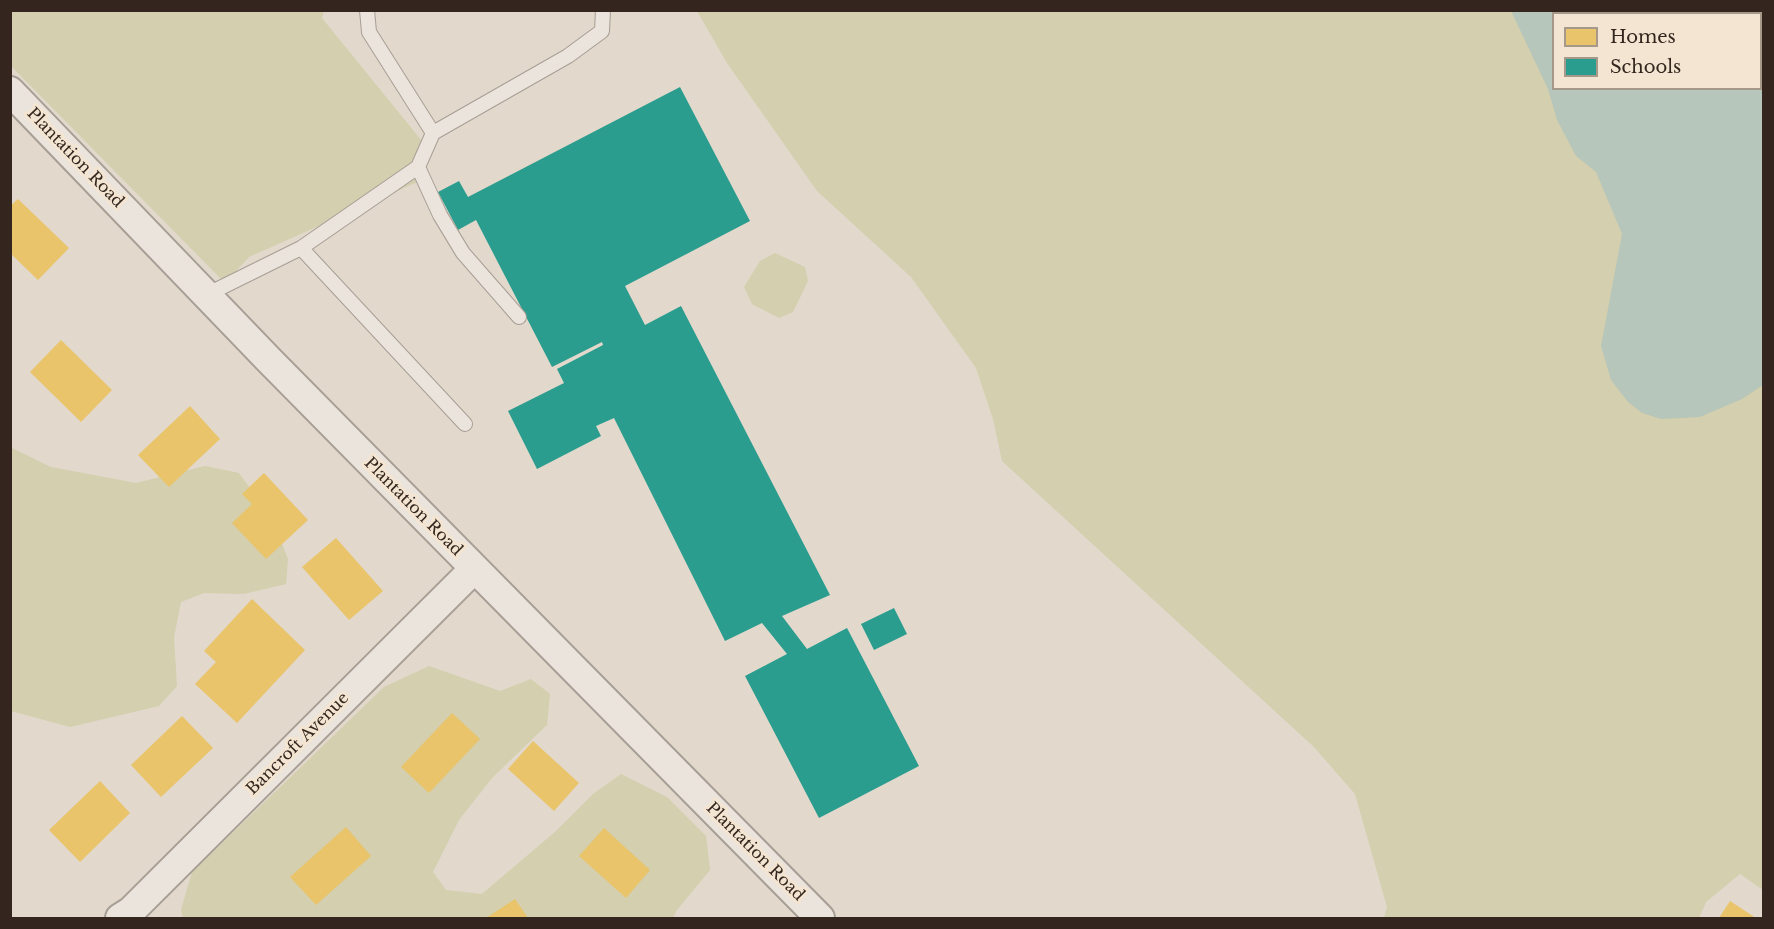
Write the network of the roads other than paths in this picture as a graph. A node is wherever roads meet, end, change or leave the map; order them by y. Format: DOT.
graph roads {
  1 [pos="367,10"];
  2 [pos="603,10"];
  3 [pos="10,91"];
  4 [pos="433,134"];
  5 [pos="418,167"];
  6 [pos="301,249"];
  7 [pos="206,294"];
  8 [pos="519,317"];
  9 [pos="465,424"];
  10 [pos="474,568"];
  11 [pos="129,916"];
  12 [pos="820,918"];
  1 -- 4 [label="lane"];
  2 -- 4 [label="lane"];
  3 -- 7 [label="street, Plantation Road"];
  4 -- 5 [label="lane"];
  5 -- 6 [label="lane"];
  5 -- 8 [label="lane"];
  6 -- 7 [label="lane"];
  6 -- 9 [label="lane"];
  7 -- 10 [label="street, Plantation Road"];
  10 -- 11 [label="street, Bancroft Avenue"];
  10 -- 12 [label="street, Plantation Road"];
}
